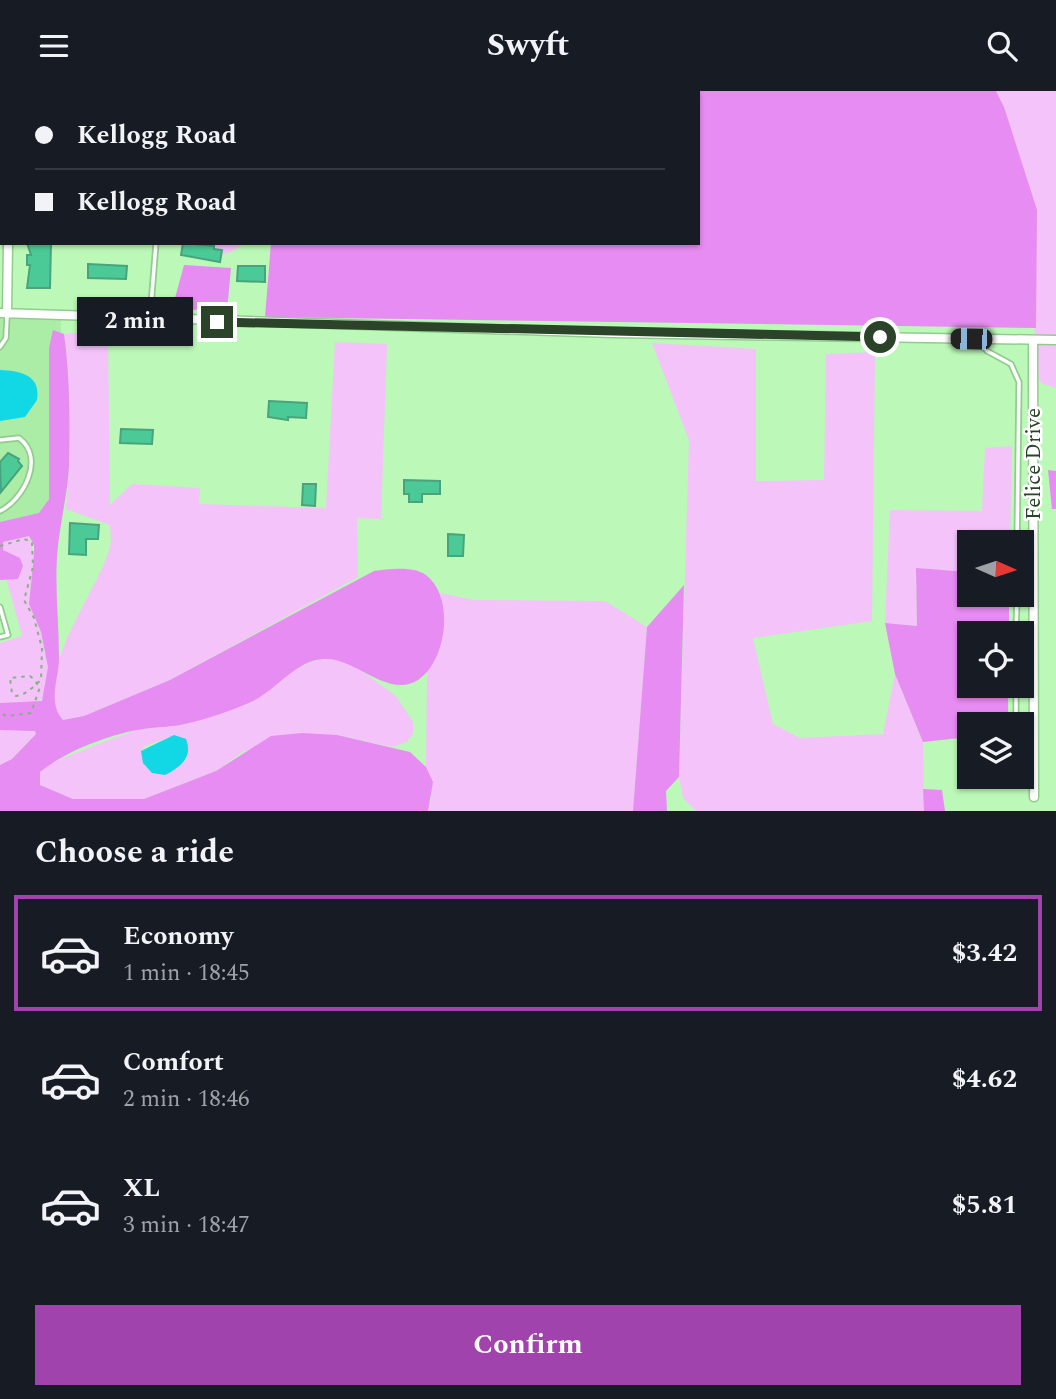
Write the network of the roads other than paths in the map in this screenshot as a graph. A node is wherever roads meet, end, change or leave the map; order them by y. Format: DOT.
graph roads {
  1 [pos="5,245"];
  2 [pos="156,245"];
  3 [pos="4,314"];
  4 [pos="150,320"];
  5 [pos="978,339"];
  6 [pos="1033,340"];
  7 [pos="1056,340"];
  8 [pos="0,347"];
  9 [pos="0,440"];
  10 [pos="0,511"];
  11 [pos="1017,530"];
  12 [pos="0,607"];
  13 [pos="0,637"];
  14 [pos="1016,698"];
  15 [pos="1016,712"];
  16 [pos="1034,797"];
  1 -- 3 [label="street"];
  2 -- 4 [label="lane"];
  3 -- 4 [label="street"];
  3 -- 8 [label="lane"];
  4 -- 5 [label="street"];
  5 -- 6 [label="street"];
  5 -- 11 [label="lane"];
  6 -- 7 [label="street"];
  6 -- 16 [label="street, Felice Drive"];
  9 -- 10 [label="lane"];
  12 -- 13 [label="lane"];
  14 -- 15 [label="lane"];
}
